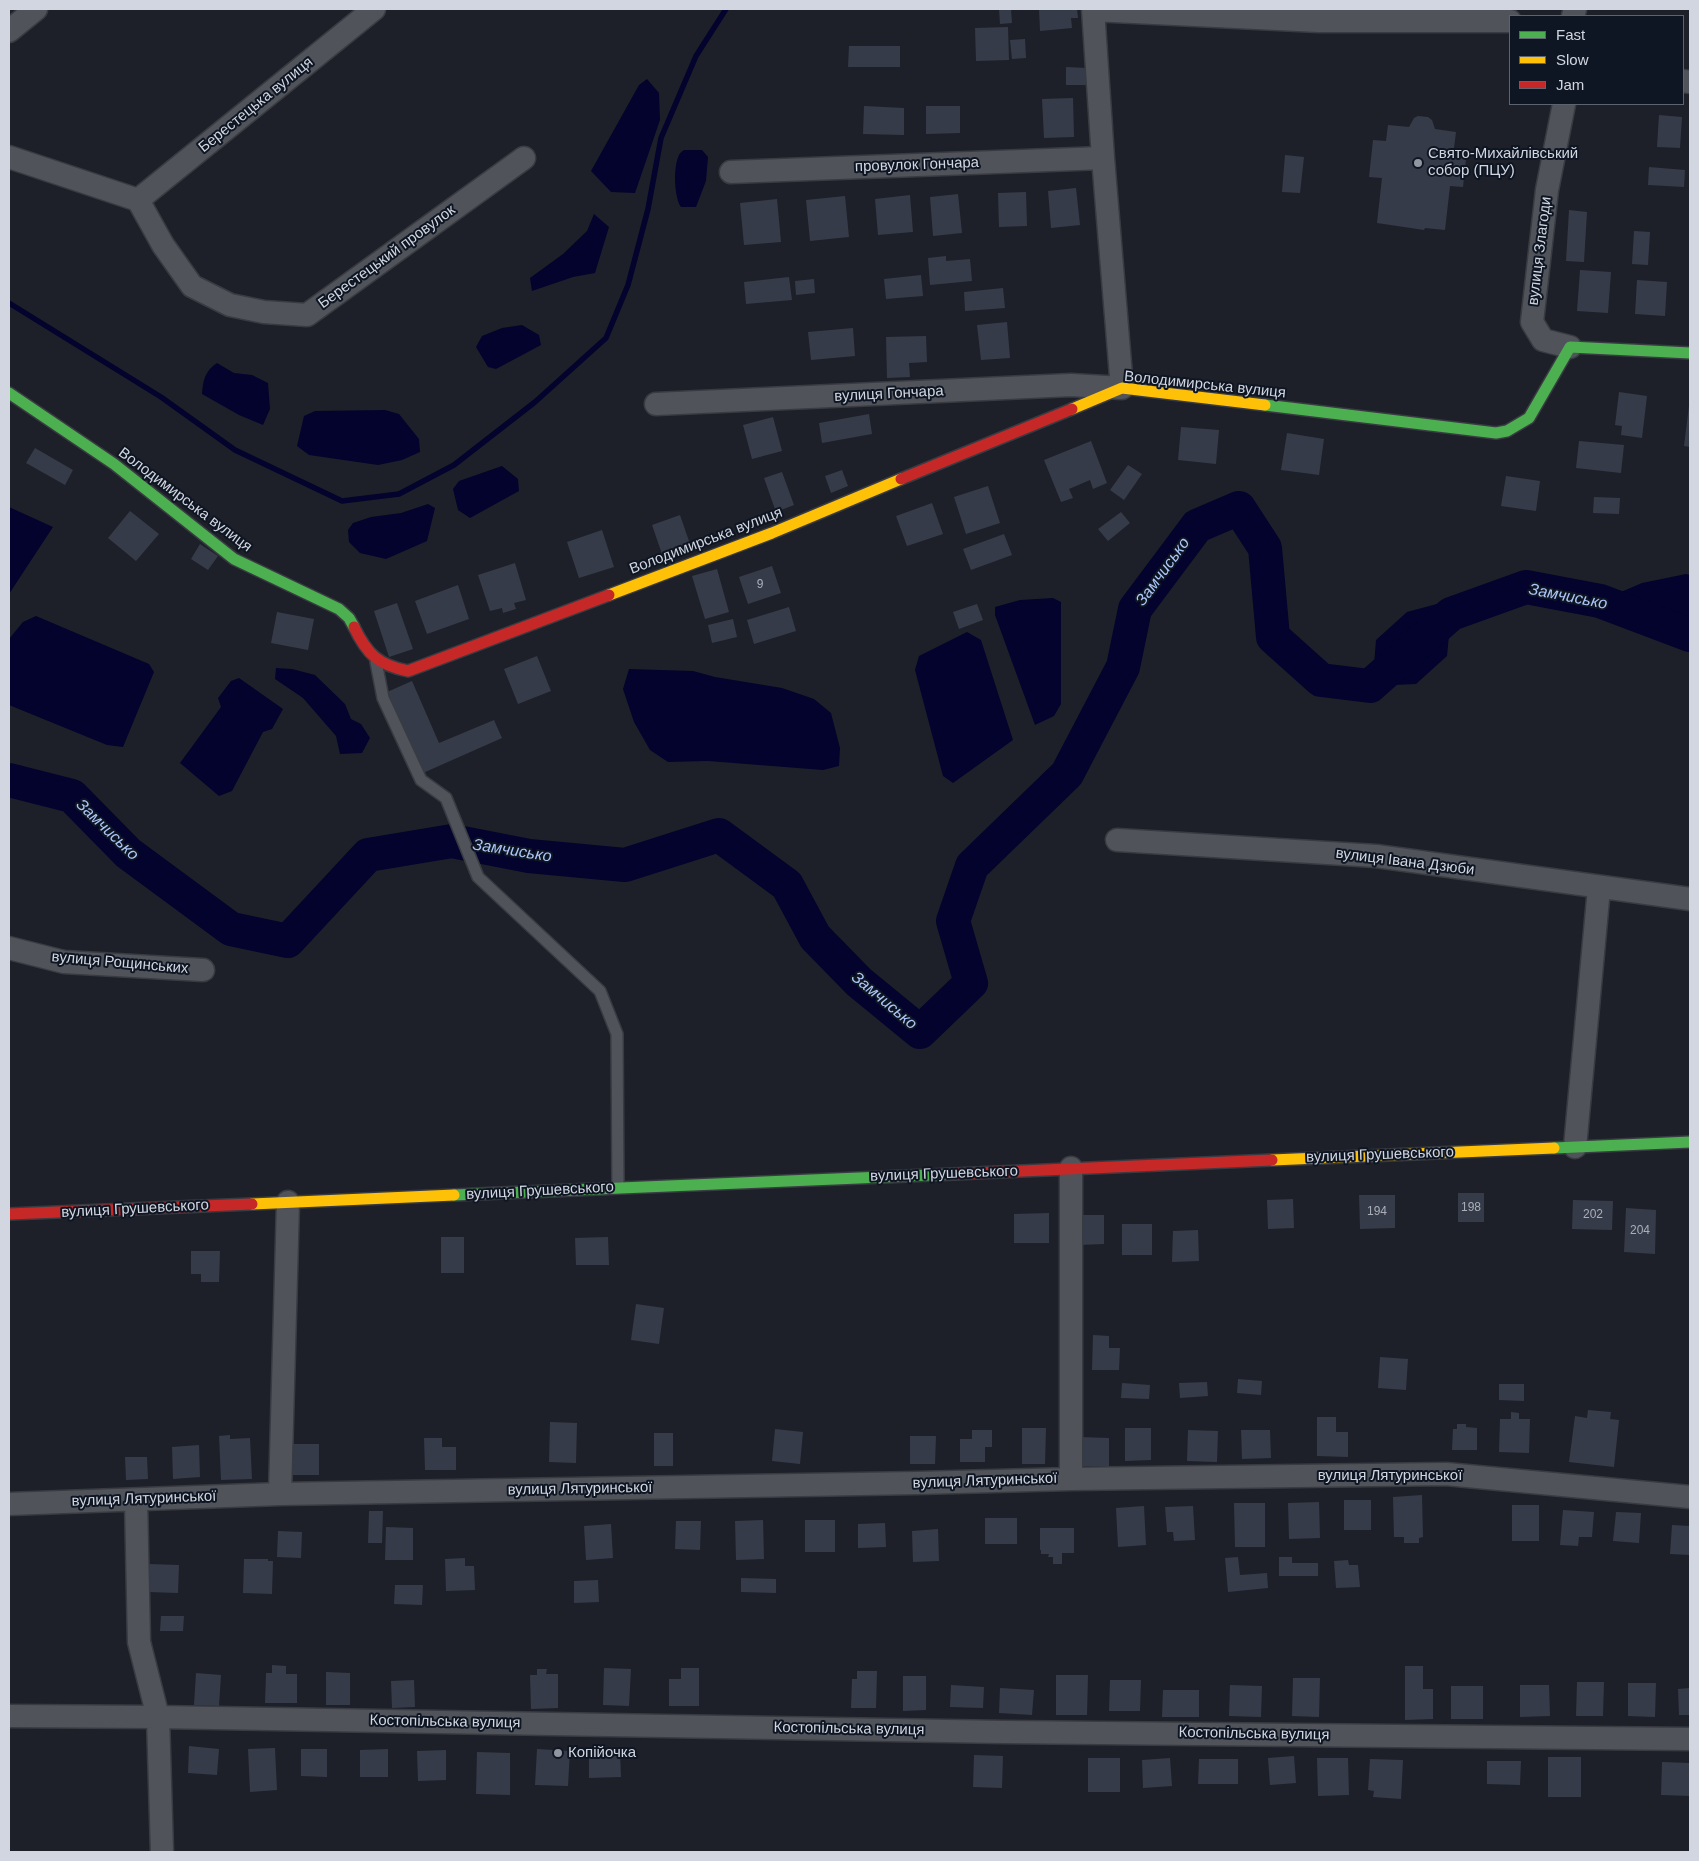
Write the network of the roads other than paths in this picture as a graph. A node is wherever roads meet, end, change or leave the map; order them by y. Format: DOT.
graph roads {
  1 [pos="36,9"];
  2 [pos="374,9"];
  3 [pos="1093,9"];
  4 [pos="1319,15"];
  5 [pos="1509,21"];
  6 [pos="9,31"];
  7 [pos="1564,105"];
  8 [pos="9,156"];
  9 [pos="524,158"];
  10 [pos="1103,158"];
  11 [pos="732,172"];
  12 [pos="138,200"];
  13 [pos="1570,347"];
  14 [pos="1690,353"];
  15 [pos="1122,388"];
  16 [pos="9,393"];
  17 [pos="656,404"];
  18 [pos="376,660"];
  19 [pos="1117,840"];
  20 [pos="1599,888"];
  21 [pos="1690,899"];
  22 [pos="9,948"];
  23 [pos="203,970"];
  24 [pos="1690,1142"];
  25 [pos="1575,1147"];
  26 [pos="1070,1168"];
  27 [pos="618,1188"];
  28 [pos="288,1202"];
  29 [pos="9,1214"];
  30 [pos="1071,1479"];
  31 [pos="280,1494"];
  32 [pos="1690,1497"];
  33 [pos="136,1500"];
  34 [pos="9,1504"];
  35 [pos="9,1716"];
  36 [pos="158,1717"];
  37 [pos="1690,1739"];
  38 [pos="162,1852"];
  1 -- 6 [label="street"];
  2 -- 12 [label="street, Берестецька вулиця"];
  3 -- 4 [label="street"];
  3 -- 10 [label="street"];
  4 -- 5 [label="street"];
  7 -- 13 [label="street, вулиця Злагоди"];
  8 -- 12 [label="street"];
  9 -- 12 [label="street, Берестецький провулок"];
  10 -- 11 [label="street, провулок Гончара"];
  10 -- 15 [label="street"];
  13 -- 14 [label="street"];
  13 -- 15 [label="street, Володимирська вулиця"];
  15 -- 17 [label="street, вулиця Гончара"];
  15 -- 18 [label="street, Володимирська вулиця"];
  16 -- 18 [label="street, Володимирська вулиця"];
  18 -- 27 [label="lane"];
  19 -- 20 [label="street, вулиця Івана Дзюби"];
  20 -- 21 [label="street, вулиця Івана Дзюби"];
  20 -- 25 [label="street"];
  22 -- 23 [label="street, вулиця Рощинських"];
  24 -- 25 [label="street, вулиця Грушевського"];
  25 -- 26 [label="street, вулиця Грушевського"];
  26 -- 27 [label="street, вулиця Грушевського"];
  26 -- 30 [label="street"];
  27 -- 28 [label="street, вулиця Грушевського"];
  28 -- 29 [label="street, вулиця Грушевського"];
  28 -- 31 [label="street"];
  30 -- 31 [label="street, вулиця Лятуринської"];
  30 -- 32 [label="street, вулиця Лятуринської"];
  31 -- 33 [label="street, вулиця Лятуринської"];
  33 -- 34 [label="street, вулиця Лятуринської"];
  33 -- 36 [label="street"];
  35 -- 36 [label="street, Костопільська вулиця"];
  36 -- 37 [label="street, Костопільська вулиця"];
  36 -- 38 [label="street"];
}
